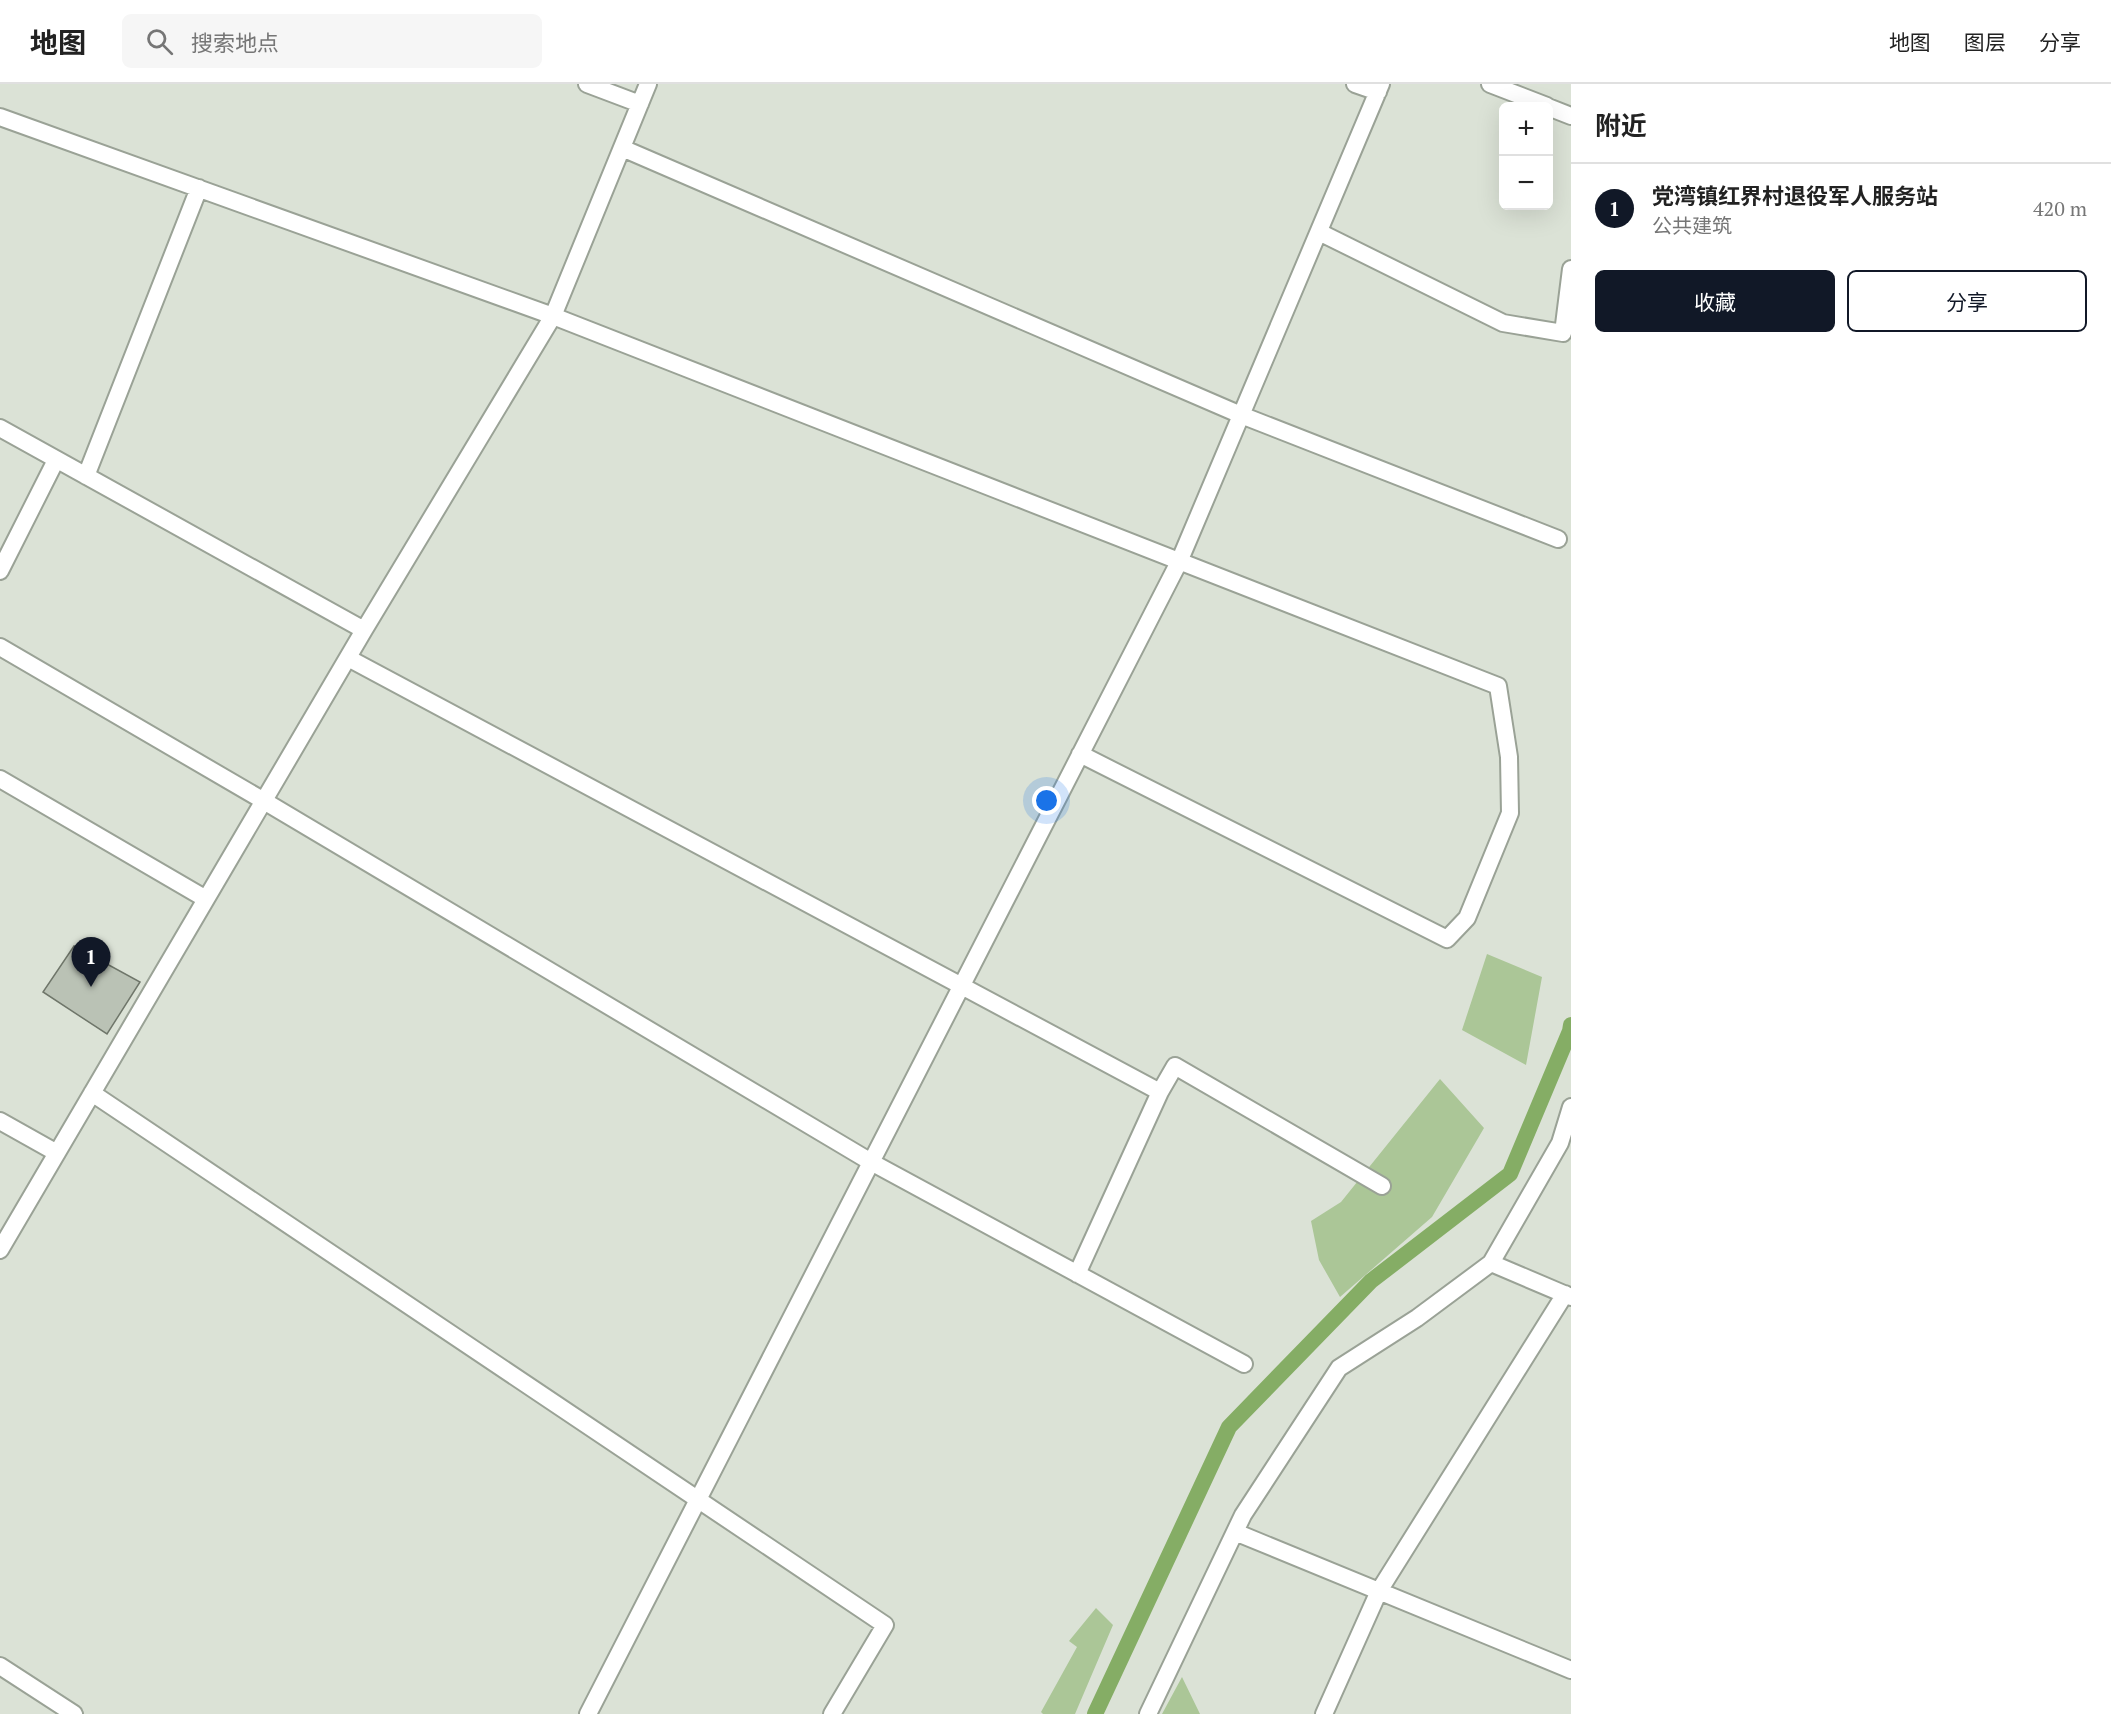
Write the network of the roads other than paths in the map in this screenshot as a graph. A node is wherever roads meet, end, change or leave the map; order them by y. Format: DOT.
graph roads {
  1 [pos="587,84"];
  2 [pos="648,84"];
  3 [pos="1355,84"];
  4 [pos="1490,84"];
  5 [pos="1379,88"];
  6 [pos="1535,102"];
  7 [pos="640,104"];
  8 [pos="1553,109"];
  9 [pos="1571,116"];
  10 [pos="0,117"];
  11 [pos="622,148"];
  12 [pos="199,188"];
  13 [pos="1318,232"];
  14 [pos="1571,269"];
  15 [pos="554,316"];
  16 [pos="1241,415"];
  17 [pos="0,428"];
  18 [pos="56,460"];
  19 [pos="86,476"];
  20 [pos="1558,539"];
  21 [pos="1179,562"];
  22 [pos="0,572"];
  23 [pos="364,630"];
  24 [pos="0,647"];
  25 [pos="348,658"];
  26 [pos="1080,754"];
  27 [pos="0,779"];
  28 [pos="264,801"];
  29 [pos="206,899"];
  30 [pos="962,985"];
  31 [pos="1160,1092"];
  32 [pos="92,1093"];
  33 [pos="1571,1107"];
  34 [pos="0,1121"];
  35 [pos="57,1153"];
  36 [pos="871,1162"];
  37 [pos="1382,1186"];
  38 [pos="0,1250"];
  39 [pos="1491,1263"];
  40 [pos="1077,1274"];
  41 [pos="1568,1296"];
  42 [pos="1244,1364"];
  43 [pos="699,1498"];
  44 [pos="1235,1532"];
  45 [pos="1379,1591"];
  46 [pos="0,1666"];
  47 [pos="1571,1670"];
  48 [pos="74,1714"];
  49 [pos="588,1714"];
  50 [pos="832,1714"];
  51 [pos="1148,1714"];
  52 [pos="1324,1714"];
  1 -- 7 [label="street"];
  2 -- 7 [label="street"];
  3 -- 5 [label="street"];
  4 -- 6 [label="street"];
  5 -- 13 [label="street"];
  7 -- 11 [label="street"];
  8 -- 9 [label="street"];
  10 -- 12 [label="street"];
  11 -- 15 [label="street"];
  11 -- 16 [label="street"];
  12 -- 15 [label="street"];
  12 -- 19 [label="street"];
  13 -- 14 [label="street"];
  13 -- 16 [label="street"];
  15 -- 21 [label="street"];
  15 -- 23 [label="street"];
  16 -- 20 [label="street"];
  16 -- 21 [label="street"];
  17 -- 18 [label="street"];
  18 -- 19 [label="street"];
  18 -- 22 [label="street"];
  19 -- 23 [label="street"];
  21 -- 26 [label="street"];
  21 -- 26 [label="street"];
  23 -- 25 [label="street"];
  24 -- 28 [label="street"];
  25 -- 28 [label="street"];
  25 -- 30 [label="street"];
  26 -- 30 [label="street"];
  27 -- 29 [label="street"];
  28 -- 29 [label="street"];
  28 -- 36 [label="street"];
  29 -- 32 [label="street"];
  30 -- 31 [label="street"];
  30 -- 36 [label="street"];
  31 -- 37 [label="street"];
  31 -- 40 [label="street"];
  32 -- 35 [label="street"];
  32 -- 43 [label="street"];
  33 -- 39 [label="street"];
  34 -- 35 [label="street"];
  35 -- 38 [label="street"];
  36 -- 40 [label="street"];
  36 -- 43 [label="street"];
  39 -- 41 [label="street"];
  39 -- 44 [label="street"];
  40 -- 42 [label="street"];
  41 -- 45 [label="street"];
  43 -- 49 [label="street"];
  43 -- 50 [label="street"];
  44 -- 45 [label="street"];
  44 -- 51 [label="street"];
  45 -- 47 [label="street"];
  45 -- 52 [label="street"];
  46 -- 48 [label="street"];
}
